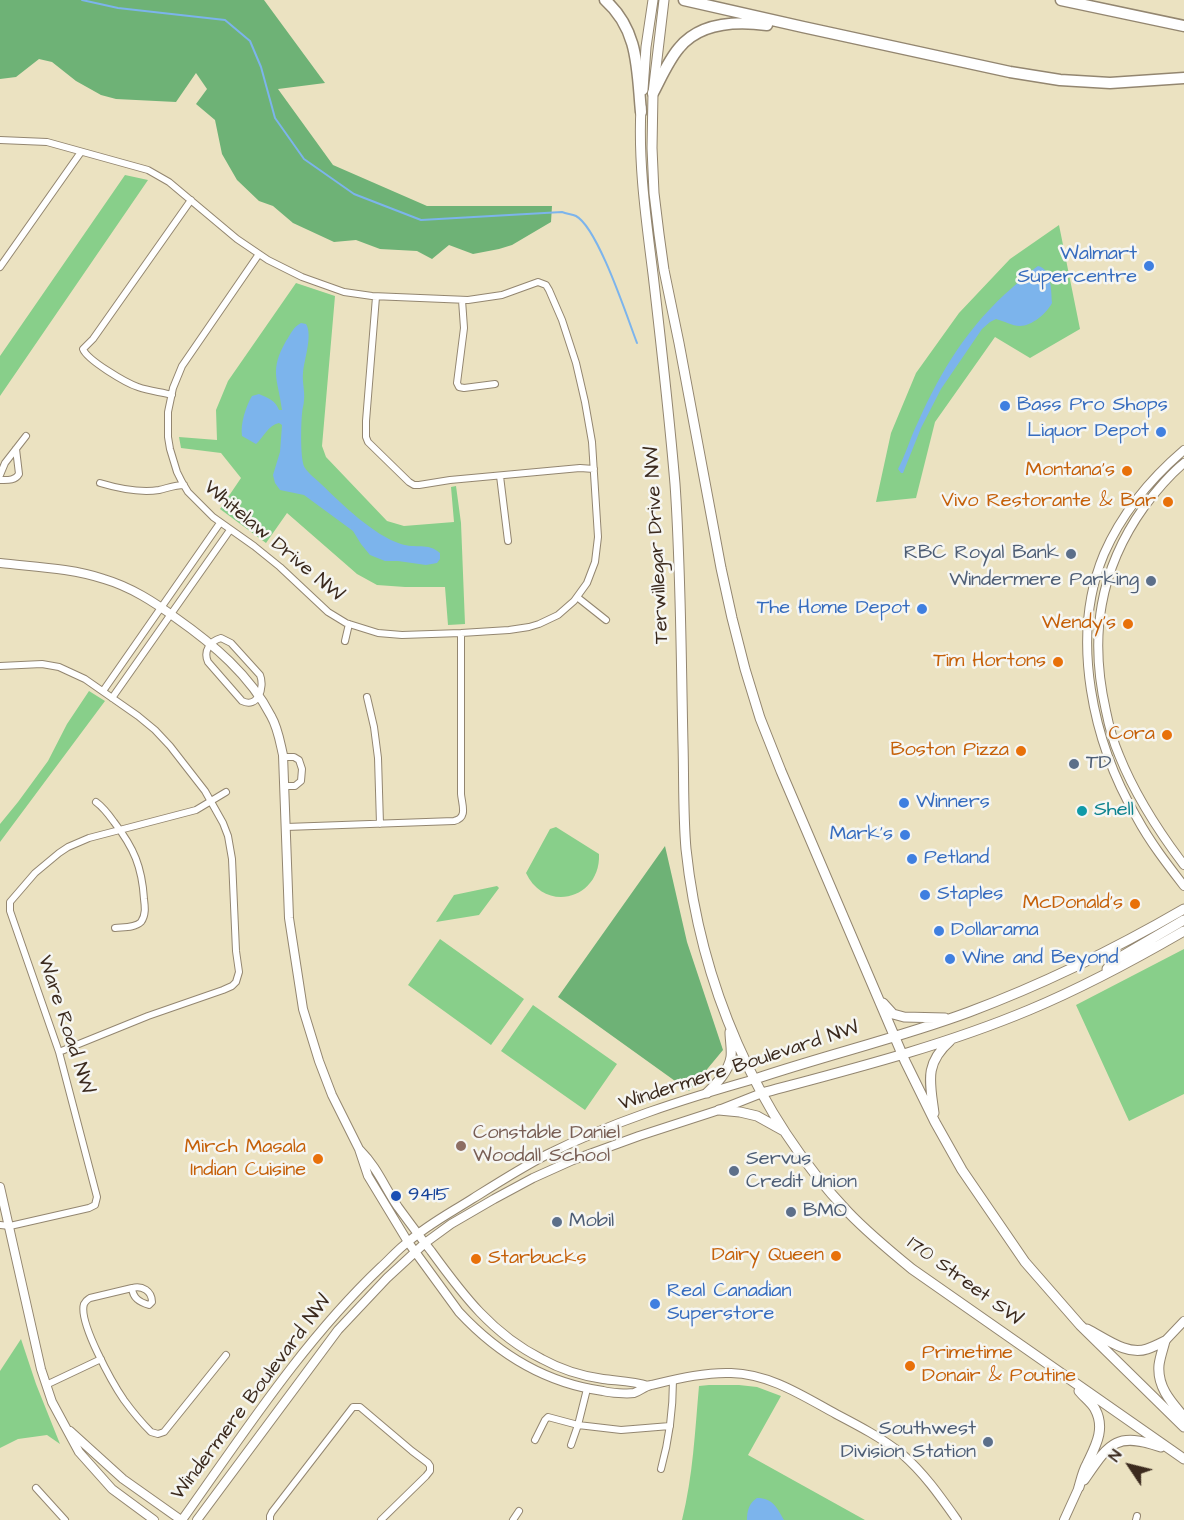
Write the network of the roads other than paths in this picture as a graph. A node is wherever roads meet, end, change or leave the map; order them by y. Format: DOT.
graph roads {
  1 [pos="605,0"];
  2 [pos="653,0"];
  3 [pos="664,0"];
  4 [pos="684,0"];
  5 [pos="1061,0"];
  6 [pos="1184,26"];
  7 [pos="803,27"];
  8 [pos="1184,78"];
  9 [pos="652,93"];
  10 [pos="641,112"];
  11 [pos="0,140"];
  12 [pos="81,152"];
  13 [pos="191,200"];
  14 [pos="259,254"];
  15 [pos="0,267"];
  16 [pos="376,297"];
  17 [pos="462,300"];
  18 [pos="495,384"];
  19 [pos="172,395"];
  20 [pos="26,436"];
  21 [pos="16,449"];
  22 [pos="1184,450"];
  23 [pos="1184,463"];
  24 [pos="594,468"];
  25 [pos="0,475"];
  26 [pos="500,476"];
  27 [pos="0,480"];
  28 [pos="100,483"];
  29 [pos="184,485"];
  30 [pos="220,523"];
  31 [pos="230,530"];
  32 [pos="508,541"];
  33 [pos="0,563"];
  34 [pos="577,597"];
  35 [pos="161,607"];
  36 [pos="171,614"];
  37 [pos="606,620"];
  38 [pos="350,624"];
  39 [pos="461,633"];
  40 [pos="345,641"];
  41 [pos="210,644"];
  42 [pos="0,666"];
  43 [pos="103,691"];
  44 [pos="258,695"];
  45 [pos="367,697"];
  46 [pos="112,698"];
  47 [pos="283,757"];
  48 [pos="284,786"];
  49 [pos="226,792"];
  50 [pos="212,801"];
  51 [pos="96,802"];
  52 [pos="380,824"];
  53 [pos="286,827"];
  54 [pos="120,830"];
  55 [pos="1184,866"];
  56 [pos="1184,886"];
  57 [pos="1184,909"];
  58 [pos="1184,920"];
  59 [pos="115,928"];
  60 [pos="1184,932"];
  61 [pos="1099,978"];
  62 [pos="878,997"];
  63 [pos="951,1018"];
  64 [pos="730,1027"];
  65 [pos="895,1037"];
  66 [pos="952,1039"];
  67 [pos="59,1052"];
  68 [pos="902,1055"];
  69 [pos="755,1079"];
  70 [pos="706,1093"];
  71 [pos="762,1093"];
  72 [pos="719,1110"];
  73 [pos="935,1122"];
  74 [pos="785,1131"];
  75 [pos="359,1149"];
  76 [pos="0,1187"];
  77 [pos="0,1225"];
  78 [pos="10,1226"];
  79 [pos="0,1232"];
  80 [pos="418,1234"];
  81 [pos="408,1242"];
  82 [pos="425,1243"];
  83 [pos="415,1252"];
  84 [pos="132,1288"];
  85 [pos="1184,1321"];
  86 [pos="1080,1325"];
  87 [pos="1165,1341"];
  88 [pos="226,1355"];
  89 [pos="100,1359"];
  90 [pos="1067,1378"];
  91 [pos="673,1380"];
  92 [pos="46,1384"];
  93 [pos="648,1386"];
  94 [pos="587,1389"];
  95 [pos="1184,1417"];
  96 [pos="578,1425"];
  97 [pos="670,1426"];
  98 [pos="1184,1427"];
  99 [pos="67,1429"];
  100 [pos="535,1440"];
  101 [pos="571,1445"];
  102 [pos="1173,1451"];
  103 [pos="1184,1459"];
  104 [pos="661,1469"];
  105 [pos="1079,1487"];
  106 [pos="36,1488"];
  107 [pos="519,1511"];
  108 [pos="65,1520"];
  109 [pos="154,1520"];
  110 [pos="182,1520"];
  111 [pos="197,1520"];
  112 [pos="270,1520"];
  113 [pos="381,1520"];
  114 [pos="513,1520"];
  115 [pos="957,1520"];
  116 [pos="1064,1520"];
  1 -- 10 [label="highway"];
  2 -- 10 [label="main road, Terwillegar Drive NW"];
  3 -- 9 [label="main road"];
  4 -- 7 [label="highway"];
  5 -- 6 [label="highway"];
  7 -- 8 [label="highway"];
  7 -- 9 [label="highway"];
  9 -- 62 [label="main road"];
  10 -- 64 [label="main road, Terwillegar Drive NW"];
  11 -- 12 [label="street"];
  12 -- 13 [label="street"];
  12 -- 15 [label="street"];
  13 -- 14 [label="street"];
  13 -- 19 [label="street"];
  14 -- 16 [label="street"];
  14 -- 19 [label="street, Whitelaw Drive NW"];
  16 -- 17 [label="street"];
  16 -- 26 [label="street"];
  17 -- 18 [label="street"];
  17 -- 24 [label="street, Whitelaw Drive NW"];
  19 -- 29 [label="street, Whitelaw Drive NW"];
  20 -- 21 [label="street"];
  21 -- 25 [label="street"];
  21 -- 27 [label="street"];
  22 -- 56 [label="street"];
  23 -- 55 [label="street"];
  24 -- 26 [label="street"];
  24 -- 34 [label="street, Whitelaw Drive NW"];
  26 -- 32 [label="street"];
  28 -- 29 [label="street"];
  29 -- 30 [label="street, Whitelaw Drive NW"];
  30 -- 31 [label="street, Whitelaw Drive NW"];
  30 -- 35 [label="street"];
  31 -- 36 [label="street"];
  31 -- 38 [label="street, Whitelaw Drive NW"];
  33 -- 35 [label="street"];
  34 -- 37 [label="street"];
  34 -- 39 [label="street, Whitelaw Drive NW"];
  35 -- 36 [label="street"];
  35 -- 43 [label="street"];
  36 -- 41 [label="street"];
  36 -- 46 [label="street"];
  38 -- 39 [label="street, Whitelaw Drive NW"];
  38 -- 40 [label="street, Whitelaw Drive NW"];
  39 -- 52 [label="street"];
  41 -- 44 [label="street"];
  41 -- 44 [label="street"];
  41 -- 44 [label="street"];
  42 -- 43 [label="street"];
  43 -- 46 [label="street"];
  44 -- 47 [label="street"];
  45 -- 52 [label="street"];
  46 -- 50 [label="street"];
  47 -- 48 [label="street"];
  47 -- 48 [label="street"];
  48 -- 53 [label="street"];
  49 -- 50 [label="street, Ware Road NW"];
  50 -- 54 [label="street, Ware Road NW"];
  50 -- 67 [label="street"];
  51 -- 54 [label="street"];
  52 -- 53 [label="street"];
  53 -- 75 [label="street"];
  54 -- 59 [label="street"];
  54 -- 67 [label="street, Ware Road NW"];
  57 -- 63 [label="main road, Windermere Boulevard NW"];
  58 -- 61 [label="main road"];
  60 -- 61 [label="main road, Windermere Boulevard NW"];
  61 -- 66 [label="main road, Windermere Boulevard NW"];
  62 -- 63 [label="main road"];
  62 -- 65 [label="main road"];
  63 -- 65 [label="main road, Windermere Boulevard NW"];
  64 -- 69 [label="main road, Terwillegar Drive NW"];
  64 -- 70 [label="main road"];
  65 -- 68 [label="main road"];
  65 -- 69 [label="main road, Windermere Boulevard NW"];
  66 -- 68 [label="main road, Windermere Boulevard NW"];
  66 -- 73 [label="main road"];
  67 -- 78 [label="street, Ware Road NW"];
  68 -- 71 [label="main road, Windermere Boulevard NW"];
  68 -- 73 [label="main road"];
  69 -- 70 [label="street, Windermere Boulevard NW"];
  69 -- 71 [label="main road, Terwillegar Drive NW"];
  70 -- 80 [label="street, Windermere Boulevard NW"];
  71 -- 72 [label="street, Windermere Boulevard NW"];
  71 -- 74 [label="main road, 170 Street SW"];
  72 -- 74 [label="main road"];
  72 -- 82 [label="street, Windermere Boulevard NW"];
  73 -- 86 [label="main road"];
  74 -- 90 [label="main road, 170 Street SW"];
  75 -- 80 [label="street"];
  75 -- 81 [label="street"];
  76 -- 78 [label="street"];
  77 -- 78 [label="street"];
  78 -- 79 [label="street"];
  78 -- 92 [label="street"];
  80 -- 81 [label="street, Windermere Boulevard NW"];
  80 -- 82 [label="street"];
  81 -- 83 [label="street"];
  81 -- 110 [label="street, Windermere Boulevard NW"];
  82 -- 83 [label="street, Windermere Boulevard NW"];
  82 -- 93 [label="street"];
  83 -- 94 [label="street"];
  83 -- 111 [label="street, Windermere Boulevard NW"];
  84 -- 89 [label="street"];
  85 -- 87 [label="street"];
  86 -- 87 [label="main road"];
  86 -- 98 [label="main road"];
  87 -- 95 [label="main road"];
  88 -- 89 [label="street"];
  89 -- 92 [label="street"];
  90 -- 102 [label="main road, 170 Street SW"];
  90 -- 105 [label="main road"];
  91 -- 93 [label="street"];
  91 -- 97 [label="street"];
  91 -- 115 [label="street"];
  92 -- 99 [label="street"];
  93 -- 94 [label="street"];
  94 -- 96 [label="street"];
  96 -- 97 [label="street"];
  96 -- 100 [label="street"];
  96 -- 101 [label="street"];
  97 -- 104 [label="street"];
  99 -- 109 [label="street"];
  99 -- 110 [label="street"];
  102 -- 103 [label="main road, 170 Street SW"];
  102 -- 105 [label="main road"];
  105 -- 116 [label="street"];
  106 -- 108 [label="street"];
  107 -- 114 [label="street"];
  112 -- 113 [label="street"];
}
